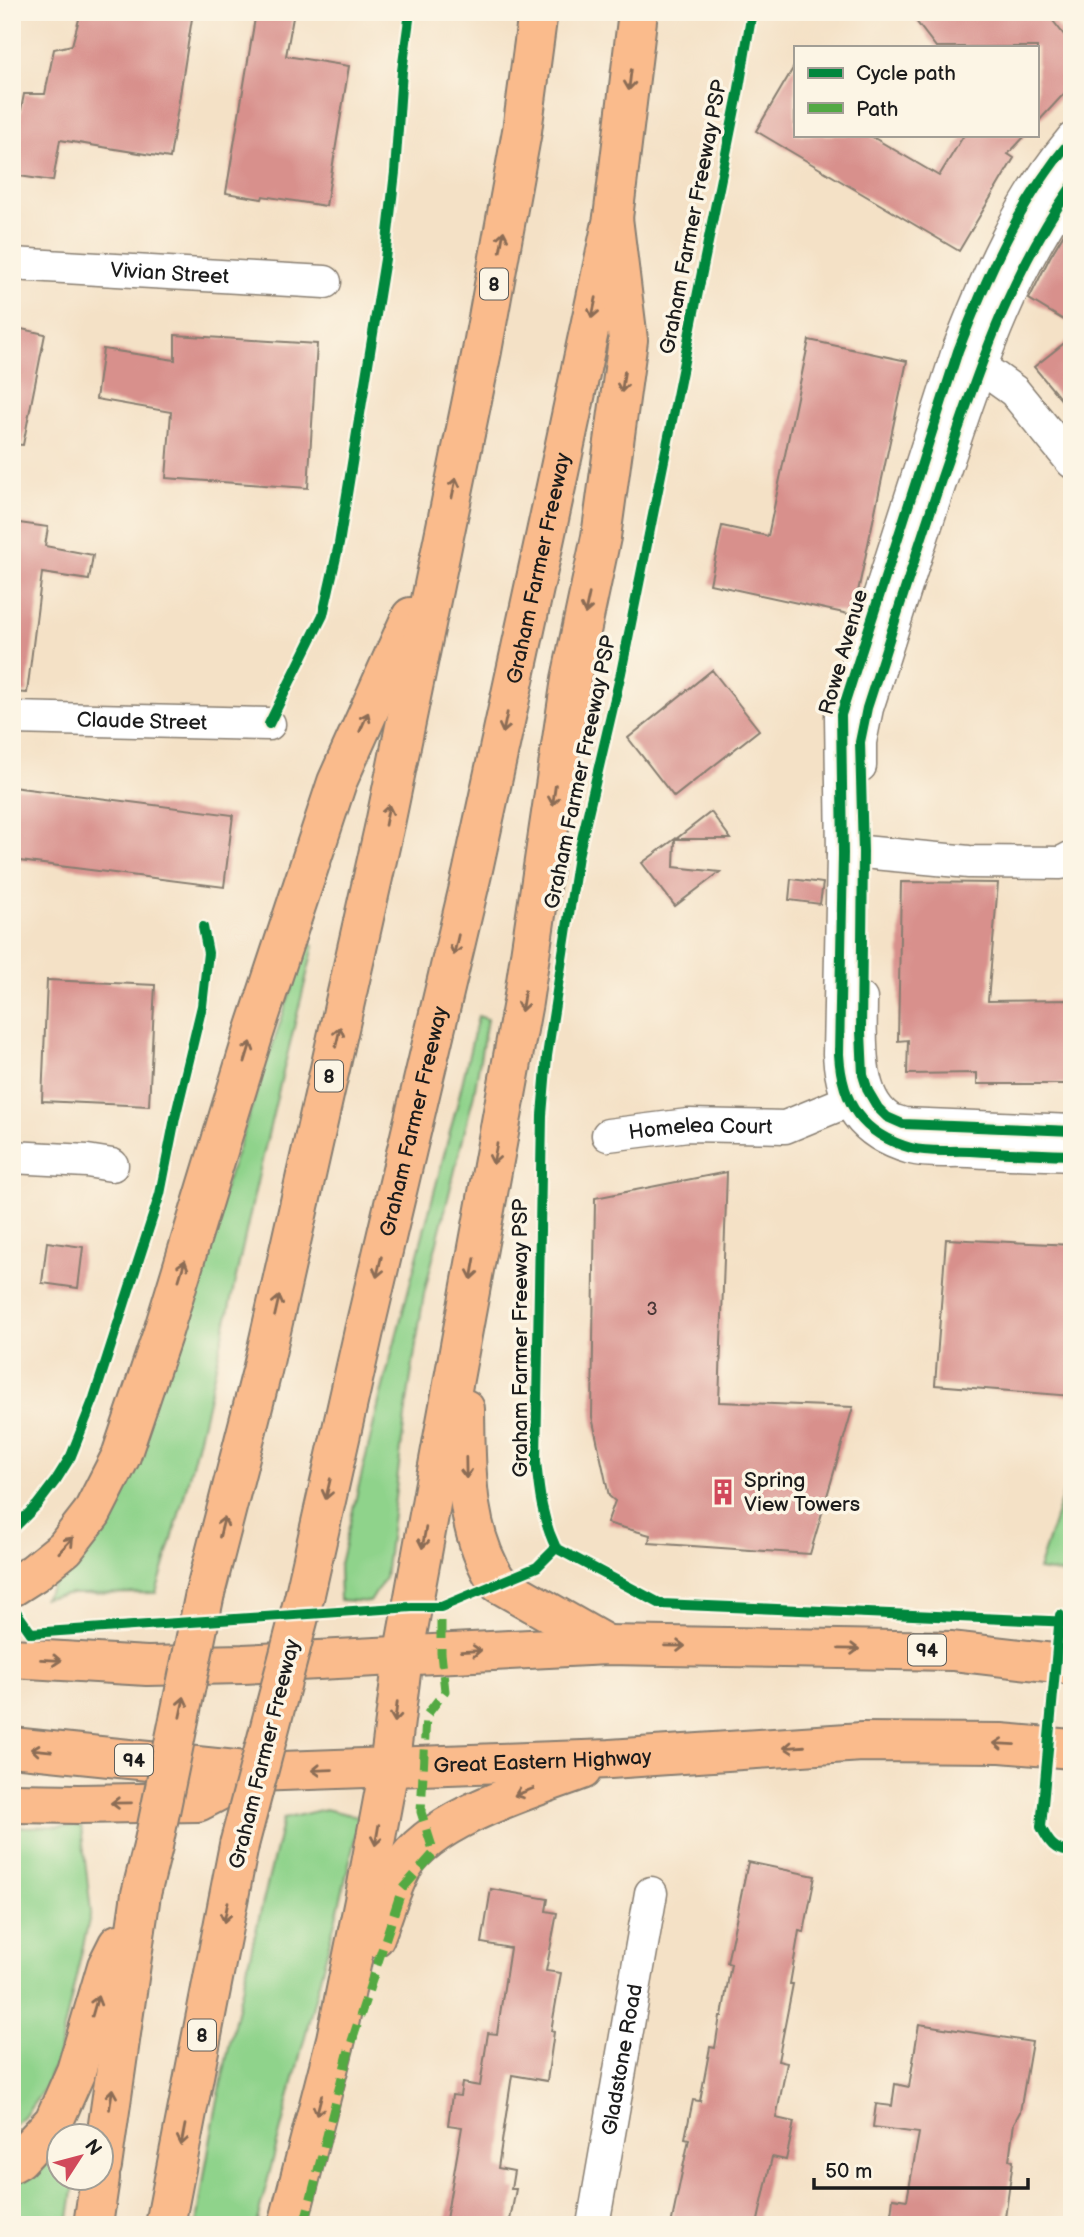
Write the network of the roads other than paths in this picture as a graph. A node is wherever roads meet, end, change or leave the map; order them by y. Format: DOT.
graph roads {
  1 [pos="538,12"];
  2 [pos="638,12"];
  3 [pos="1072,139"];
  4 [pos="1072,186"];
  5 [pos="613,218"];
  6 [pos="12,264"];
  7 [pos="325,282"];
  8 [pos="969,358"];
  9 [pos="1072,462"];
  10 [pos="439,555"];
  11 [pos="12,718"];
  12 [pos="270,724"];
  13 [pos="853,853"];
  14 [pos="1072,858"];
  15 [pos="858,1096"];
  16 [pos="1072,1132"];
  17 [pos="608,1135"];
  18 [pos="1072,1155"];
  19 [pos="12,1157"];
  20 [pos="112,1165"];
  21 [pos="463,1326"];
  22 [pos="12,1587"];
  23 [pos="607,1645"];
  24 [pos="403,1657"];
  25 [pos="12,1658"];
  26 [pos="1072,1665"];
  27 [pos="12,1748"];
  28 [pos="1072,1749"];
  29 [pos="610,1759"];
  30 [pos="389,1768"];
  31 [pos="255,1772"];
  32 [pos="12,1803"];
  33 [pos="651,1893"];
  34 [pos="141,1894"];
  35 [pos="336,2039"];
  36 [pos="108,2122"];
  37 [pos="12,2163"];
  38 [pos="98,2192"];
  39 [pos="93,2225"];
  40 [pos="165,2225"];
  41 [pos="288,2225"];
  42 [pos="593,2225"];
  10 -- 1 [label="highway, 8, one-way"];
  2 -- 5 [label="highway, Graham Farmer Freeway / 8, one-way"];
  3 -- 8 [label="street, Rowe Avenue"];
  4 -- 8 [label="street, Rowe Avenue"];
  5 -- 21 [label="highway, one-way"];
  5 -- 40 [label="highway, Graham Farmer Freeway / 8, one-way, bridge"];
  6 -- 7 [label="street, Vivian Street"];
  8 -- 9 [label="street"];
  8 -- 13 [label="street, Rowe Avenue"];
  22 -- 10 [label="highway, one-way"];
  34 -- 10 [label="highway, 8, one-way, bridge"];
  11 -- 12 [label="street, Claude Street"];
  13 -- 14 [label="street"];
  13 -- 15 [label="street, Rowe Avenue"];
  15 -- 16 [label="street, Rowe Avenue"];
  15 -- 17 [label="street, Homelea Court"];
  15 -- 18 [label="street, Rowe Avenue"];
  19 -- 20 [label="street"];
  21 -- 23 [label="highway, one-way"];
  21 -- 24 [label="highway, one-way"];
  24 -- 23 [label="highway, 94, one-way"];
  23 -- 26 [label="highway, 94, one-way"];
  25 -- 24 [label="highway, 94, one-way"];
  24 -- 30 [label="highway, one-way"];
  31 -- 27 [label="highway, Great Eastern Highway / 94, one-way"];
  28 -- 29 [label="highway, Great Eastern Highway / 94, one-way"];
  29 -- 30 [label="highway, Great Eastern Highway / 94"];
  29 -- 35 [label="highway, one-way"];
  30 -- 31 [label="highway, Great Eastern Highway / 94, one-way"];
  30 -- 35 [label="highway, one-way"];
  31 -- 32 [label="highway, one-way"];
  33 -- 42 [label="street, Gladstone Road"];
  36 -- 34 [label="highway, 8, one-way"];
  37 -- 34 [label="highway, one-way"];
  35 -- 41 [label="highway, one-way"];
  38 -- 39 [label="highway"];
}
